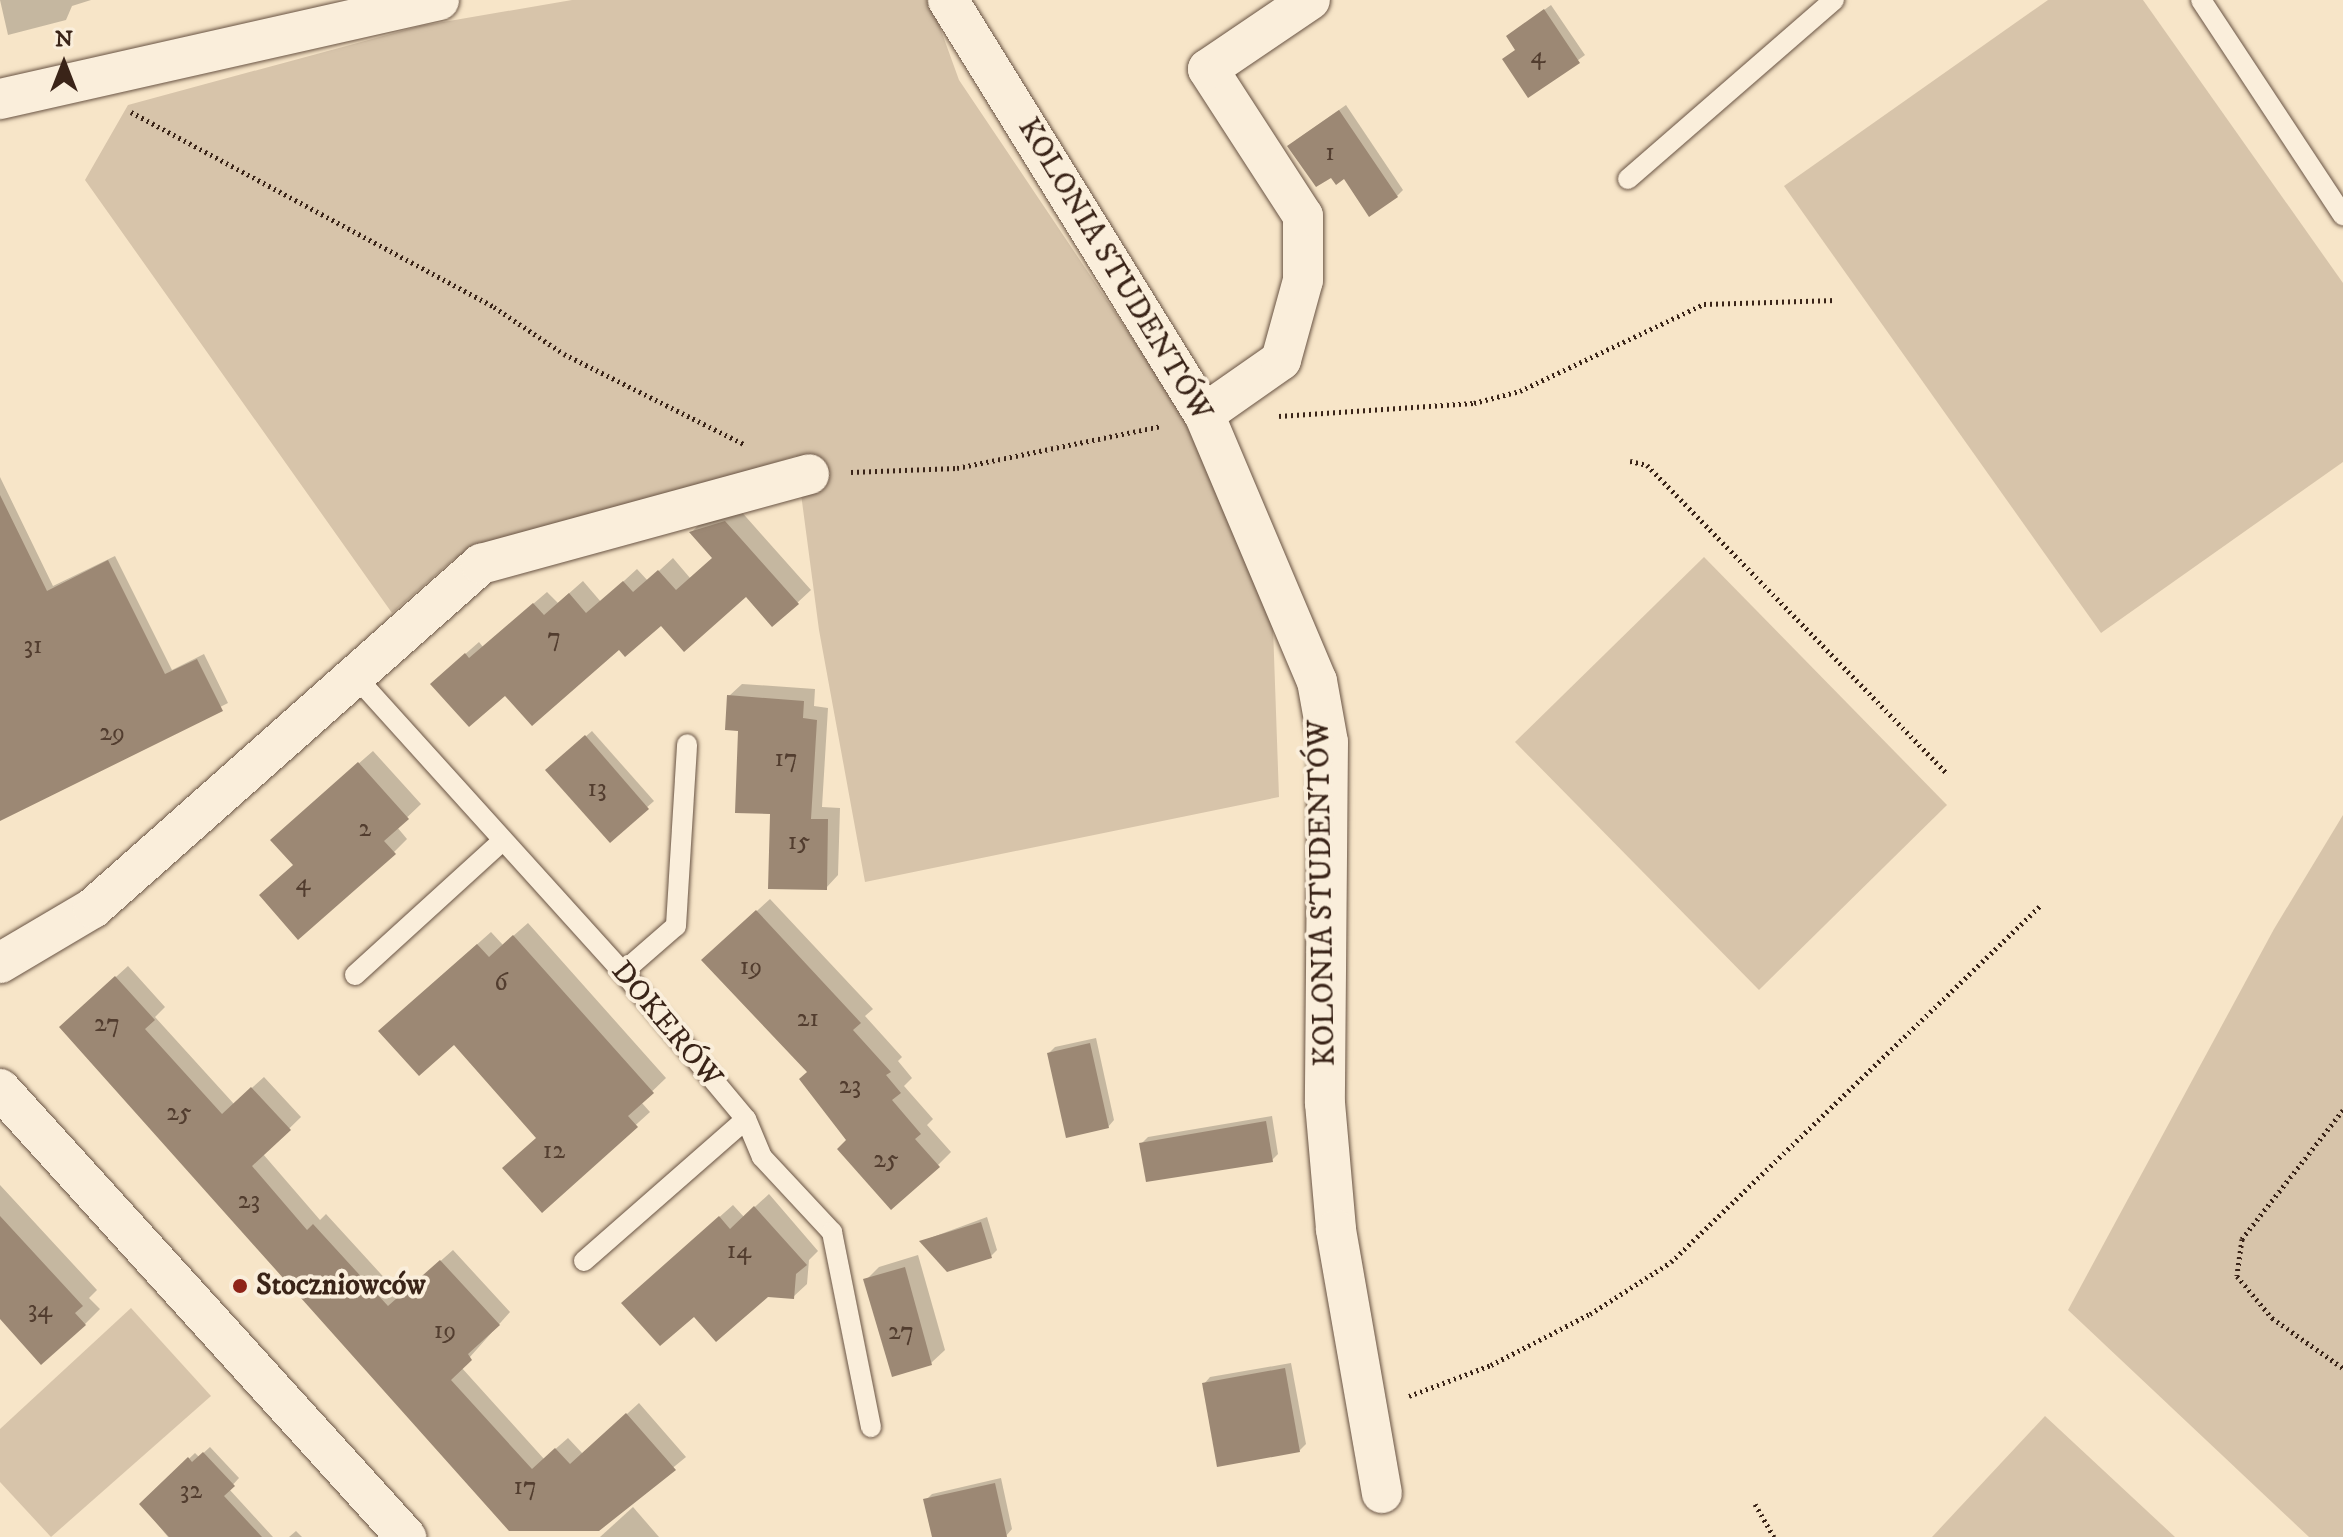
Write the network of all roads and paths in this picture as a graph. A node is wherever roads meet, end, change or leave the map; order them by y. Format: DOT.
graph roads {
  1 [pos="439,0"];
  2 [pos="948,0"];
  3 [pos="1310,0"];
  4 [pos="1834,0"];
  5 [pos="2201,0"];
  6 [pos="117,69"];
  7 [pos="0,99"];
  8 [pos="1628,179"];
  9 [pos="2343,215"];
  10 [pos="1836,300"];
  11 [pos="1206,418"];
  12 [pos="1630,461"];
  13 [pos="809,474"];
  14 [pos="356,677"];
  15 [pos="687,744"];
  16 [pos="1948,774"];
  17 [pos="501,842"];
  18 [pos="2042,904"];
  19 [pos="0,963"];
  20 [pos="623,972"];
  21 [pos="355,975"];
  22 [pos="0,1089"];
  23 [pos="2343,1110"];
  24 [pos="746,1119"];
  25 [pos="584,1261"];
  26 [pos="2343,1368"];
  27 [pos="1364,1413"];
  28 [pos="871,1427"];
  29 [pos="1382,1493"];
  30 [pos="1755,1504"];
  31 [pos="406,1537"];
  32 [pos="1774,1537"];
  1 -- 6 [label="street"];
  2 -- 11 [label="street, KOLONIA STUDENTÓW"];
  3 -- 11 [label="street"];
  4 -- 8 [label="lane"];
  5 -- 9 [label="lane"];
  6 -- 7 [label="street"];
  6 -- 13 [label="path"];
  10 -- 11 [label="path"];
  11 -- 13 [label="path"];
  11 -- 27 [label="street, KOLONIA STUDENTÓW"];
  12 -- 16 [label="path"];
  13 -- 14 [label="street"];
  14 -- 17 [label="lane, DOKERÓW"];
  14 -- 19 [label="street"];
  15 -- 20 [label="lane"];
  17 -- 20 [label="lane, DOKERÓW"];
  17 -- 21 [label="lane"];
  18 -- 27 [label="path"];
  20 -- 24 [label="lane, DOKERÓW"];
  22 -- 31 [label="street"];
  23 -- 26 [label="path"];
  24 -- 25 [label="lane"];
  24 -- 28 [label="lane, DOKERÓW"];
  27 -- 29 [label="street, KOLONIA STUDENTÓW"];
  30 -- 32 [label="path"];
}
